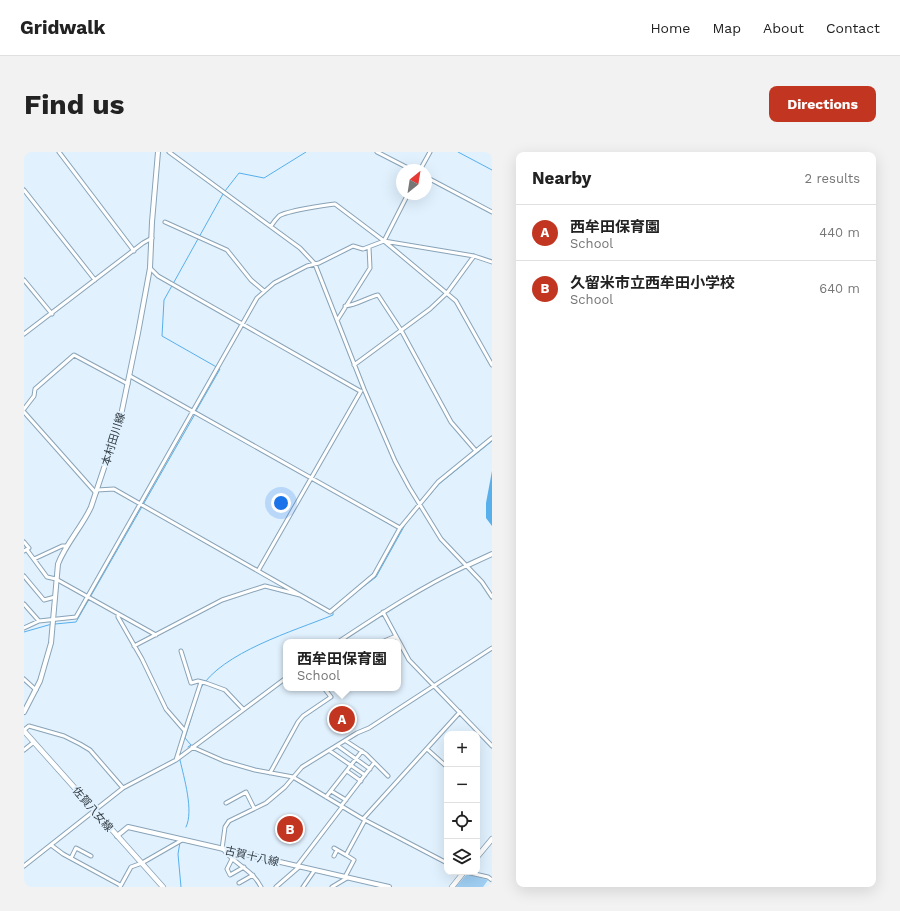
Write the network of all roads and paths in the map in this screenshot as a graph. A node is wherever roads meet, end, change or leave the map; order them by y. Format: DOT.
graph roads {
  1 [pos="59,152"];
  2 [pos="158,152"];
  3 [pos="169,152"];
  4 [pos="377,152"];
  5 [pos="430,152"];
  6 [pos="400,164"];
  7 [pos="423,164"];
  8 [pos="432,180"];
  9 [pos="24,190"];
  10 [pos="405,200"];
  11 [pos="492,212"];
  12 [pos="165,222"];
  13 [pos="271,226"];
  14 [pos="152,238"];
  15 [pos="384,241"];
  16 [pos="369,247"];
  17 [pos="134,251"];
  18 [pos="474,256"];
  19 [pos="492,262"];
  20 [pos="315,264"];
  21 [pos="150,268"];
  22 [pos="24,280"];
  23 [pos="95,280"];
  24 [pos="264,291"];
  25 [pos="447,292"];
  26 [pos="345,306"];
  27 [pos="52,314"];
  28 [pos="338,318"];
  29 [pos="242,324"];
  30 [pos="401,330"];
  31 [pos="24,334"];
  32 [pos="354,365"];
  33 [pos="492,365"];
  34 [pos="130,376"];
  35 [pos="128,384"];
  36 [pos="364,389"];
  37 [pos="360,391"];
  38 [pos="24,408"];
  39 [pos="24,412"];
  40 [pos="193,412"];
  41 [pos="492,438"];
  42 [pos="476,451"];
  43 [pos="311,478"];
  44 [pos="96,491"];
  45 [pos="141,504"];
  46 [pos="419,504"];
  47 [pos="400,528"];
  48 [pos="24,542"];
  49 [pos="66,546"];
  50 [pos="25,550"];
  51 [pos="492,554"];
  52 [pos="34,559"];
  53 [pos="466,566"];
  54 [pos="258,571"];
  55 [pos="24,576"];
  56 [pos="56,579"];
  57 [pos="88,596"];
  58 [pos="55,597"];
  59 [pos="306,597"];
  60 [pos="492,597"];
  61 [pos="24,604"];
  62 [pos="383,612"];
  63 [pos="118,614"];
  64 [pos="54,620"];
  65 [pos="39,621"];
  66 [pos="24,628"];
  67 [pos="156,635"];
  68 [pos="396,636"];
  69 [pos="342,639"];
  70 [pos="389,639"];
  71 [pos="398,639"];
  72 [pos="401,645"];
  73 [pos="134,646"];
  74 [pos="492,648"];
  75 [pos="181,651"];
  76 [pos="24,680"];
  77 [pos="283,680"];
  78 [pos="201,682"];
  79 [pos="435,686"];
  80 [pos="36,690"];
  81 [pos="326,691"];
  82 [pos="243,709"];
  83 [pos="24,712"];
  84 [pos="460,712"];
  85 [pos="24,730"];
  86 [pos="185,731"];
  87 [pos="346,741"];
  88 [pos="34,742"];
  89 [pos="338,746"];
  90 [pos="492,746"];
  91 [pos="192,748"];
  92 [pos="427,749"];
  93 [pos="24,750"];
  94 [pos="330,751"];
  95 [pos="362,751"];
  96 [pos="357,758"];
  97 [pos="176,760"];
  98 [pos="374,763"];
  99 [pos="444,764"];
  100 [pos="352,765"];
  101 [pos="370,768"];
  102 [pos="347,771"];
  103 [pos="270,773"];
  104 [pos="365,775"];
  105 [pos="388,776"];
  106 [pos="293,777"];
  107 [pos="360,781"];
  108 [pos="123,788"];
  109 [pos="331,791"];
  110 [pos="326,797"];
  111 [pos="346,800"];
  112 [pos="226,803"];
  113 [pos="342,807"];
  114 [pos="254,808"];
  115 [pos="95,811"];
  116 [pos="364,819"];
  117 [pos="117,836"];
  118 [pos="492,839"];
  119 [pos="182,840"];
  120 [pos="51,845"];
  121 [pos="223,849"];
  122 [pos="480,853"];
  123 [pos="346,855"];
  124 [pos="91,856"];
  125 [pos="334,856"];
  126 [pos="71,858"];
  127 [pos="232,858"];
  128 [pos="444,861"];
  129 [pos="142,863"];
  130 [pos="24,866"];
  131 [pos="298,866"];
  132 [pos="244,867"];
  133 [pos="314,871"];
  134 [pos="253,875"];
  135 [pos="462,875"];
  136 [pos="479,875"];
  137 [pos="346,878"];
  138 [pos="492,880"];
  139 [pos="239,883"];
  140 [pos="120,886"];
  141 [pos="376,886"];
  142 [pos="163,887"];
  143 [pos="262,887"];
  144 [pos="276,887"];
  145 [pos="303,887"];
  146 [pos="332,887"];
  147 [pos="389,887"];
  148 [pos="452,887"];
  1 -- 17 [label="street"];
  2 -- 14 [label="main road, 本村田川線"];
  3 -- 13 [label="street"];
  4 -- 6 [label="street"];
  5 -- 7 [label="street"];
  8 -- 11 [label="street"];
  9 -- 23 [label="street"];
  10 -- 15 [label="street"];
  12 -- 24 [label="street"];
  13 -- 15 [label="street"];
  13 -- 20 [label="street"];
  14 -- 17 [label="street"];
  14 -- 21 [label="main road, 本村田川線"];
  15 -- 16 [label="street"];
  15 -- 18 [label="street"];
  15 -- 25 [label="street"];
  16 -- 20 [label="street"];
  16 -- 26 [label="street"];
  17 -- 23 [label="street"];
  18 -- 19 [label="street"];
  18 -- 25 [label="street"];
  20 -- 24 [label="street"];
  20 -- 28 [label="street"];
  21 -- 29 [label="street"];
  21 -- 34 [label="main road, 本村田川線"];
  22 -- 27 [label="street"];
  23 -- 27 [label="street"];
  24 -- 29 [label="street"];
  25 -- 30 [label="street"];
  25 -- 33 [label="street"];
  26 -- 28 [label="street"];
  26 -- 30 [label="street"];
  27 -- 31 [label="street"];
  28 -- 32 [label="street"];
  29 -- 37 [label="street"];
  29 -- 40 [label="street"];
  30 -- 32 [label="street"];
  30 -- 42 [label="street"];
  32 -- 36 [label="street"];
  34 -- 35 [label="main road, 本村田川線"];
  34 -- 40 [label="street"];
  35 -- 38 [label="street"];
  35 -- 44 [label="main road, 本村田川線"];
  36 -- 37 [label="street"];
  36 -- 46 [label="street"];
  37 -- 43 [label="street"];
  39 -- 44 [label="street"];
  40 -- 43 [label="street"];
  40 -- 45 [label="street"];
  41 -- 42 [label="street"];
  42 -- 46 [label="street"];
  43 -- 47 [label="street"];
  43 -- 54 [label="street"];
  44 -- 45 [label="street"];
  44 -- 49 [label="main road, 本村田川線"];
  45 -- 54 [label="street"];
  45 -- 57 [label="street"];
  46 -- 47 [label="street"];
  46 -- 53 [label="street"];
  47 -- 59 [label="street"];
  48 -- 50 [label="street"];
  49 -- 52 [label="street"];
  49 -- 56 [label="main road, 本村田川線"];
  50 -- 52 [label="street"];
  51 -- 53 [label="main road"];
  52 -- 56 [label="street"];
  53 -- 60 [label="street"];
  53 -- 62 [label="street"];
  54 -- 59 [label="street"];
  55 -- 58 [label="street"];
  56 -- 57 [label="street"];
  56 -- 58 [label="main road, 本村田川線"];
  57 -- 63 [label="street"];
  57 -- 64 [label="street"];
  58 -- 64 [label="main road, 本村田川線"];
  59 -- 67 [label="street"];
  61 -- 65 [label="street"];
  62 -- 68 [label="street"];
  62 -- 69 [label="street"];
  63 -- 67 [label="street"];
  63 -- 73 [label="street"];
  64 -- 65 [label="street"];
  64 -- 80 [label="main road, 本村田川線"];
  65 -- 66 [label="street"];
  67 -- 73 [label="street"];
  68 -- 70 [label="street"];
  68 -- 71 [label="street"];
  72 -- 79 [label="street"];
  73 -- 86 [label="street"];
  74 -- 79 [label="street"];
  75 -- 78 [label="street"];
  76 -- 80 [label="street"];
  77 -- 82 [label="street"];
  78 -- 82 [label="street"];
  78 -- 86 [label="street"];
  79 -- 84 [label="street"];
  79 -- 87 [label="street"];
  80 -- 83 [label="main road, 本村田川線"];
  81 -- 103 [label="street"];
  82 -- 91 [label="street"];
  84 -- 90 [label="street"];
  84 -- 92 [label="street"];
  85 -- 88 [label="main road, 佐賀八女線"];
  85 -- 108 [label="street"];
  86 -- 97 [label="street"];
  87 -- 89 [label="street"];
  87 -- 95 [label="street"];
  88 -- 93 [label="street"];
  88 -- 115 [label="main road, 佐賀八女線"];
  89 -- 94 [label="street"];
  89 -- 96 [label="street"];
  91 -- 97 [label="street"];
  91 -- 103 [label="street"];
  92 -- 99 [label="street"];
  92 -- 116 [label="street"];
  94 -- 100 [label="street"];
  94 -- 106 [label="street"];
  95 -- 96 [label="street"];
  95 -- 98 [label="street"];
  96 -- 100 [label="street"];
  96 -- 101 [label="street"];
  97 -- 108 [label="street"];
  98 -- 101 [label="street"];
  98 -- 105 [label="street"];
  100 -- 102 [label="street"];
  100 -- 104 [label="street"];
  101 -- 104 [label="street"];
  102 -- 107 [label="street"];
  102 -- 109 [label="street"];
  103 -- 106 [label="street"];
  104 -- 107 [label="street"];
  106 -- 110 [label="street"];
  106 -- 114 [label="street"];
  107 -- 111 [label="street"];
  108 -- 115 [label="street"];
  109 -- 110 [label="street"];
  109 -- 111 [label="street"];
  110 -- 113 [label="street"];
  111 -- 113 [label="street"];
  112 -- 114 [label="street"];
  113 -- 116 [label="street"];
  113 -- 131 [label="street"];
  114 -- 121 [label="street"];
  115 -- 117 [label="main road, 佐賀八女線"];
  115 -- 120 [label="street"];
  116 -- 123 [label="street"];
  116 -- 128 [label="street"];
  117 -- 119 [label="main road, 古賀十八線"];
  117 -- 129 [label="main road, 佐賀八女線"];
  118 -- 122 [label="main road"];
  119 -- 121 [label="main road, 古賀十八線"];
  119 -- 129 [label="street"];
  120 -- 126 [label="street"];
  120 -- 130 [label="street"];
  121 -- 127 [label="street"];
  121 -- 131 [label="main road, 古賀十八線"];
  123 -- 125 [label="street"];
  123 -- 137 [label="street"];
  124 -- 126 [label="street"];
  126 -- 140 [label="street"];
  127 -- 132 [label="street"];
  127 -- 132 [label="street"];
  129 -- 140 [label="street"];
  129 -- 142 [label="main road, 佐賀八女線"];
  131 -- 133 [label="main road, 古賀十八線"];
  131 -- 144 [label="street"];
  132 -- 134 [label="street"];
  133 -- 137 [label="main road, 古賀十八線"];
  133 -- 145 [label="street"];
  134 -- 139 [label="street"];
  134 -- 143 [label="street"];
  135 -- 148 [label="main road"];
  136 -- 138 [label="street"];
  137 -- 141 [label="main road, 古賀十八線"];
  137 -- 146 [label="street"];
  141 -- 147 [label="main road, 古賀十八線"];
}
